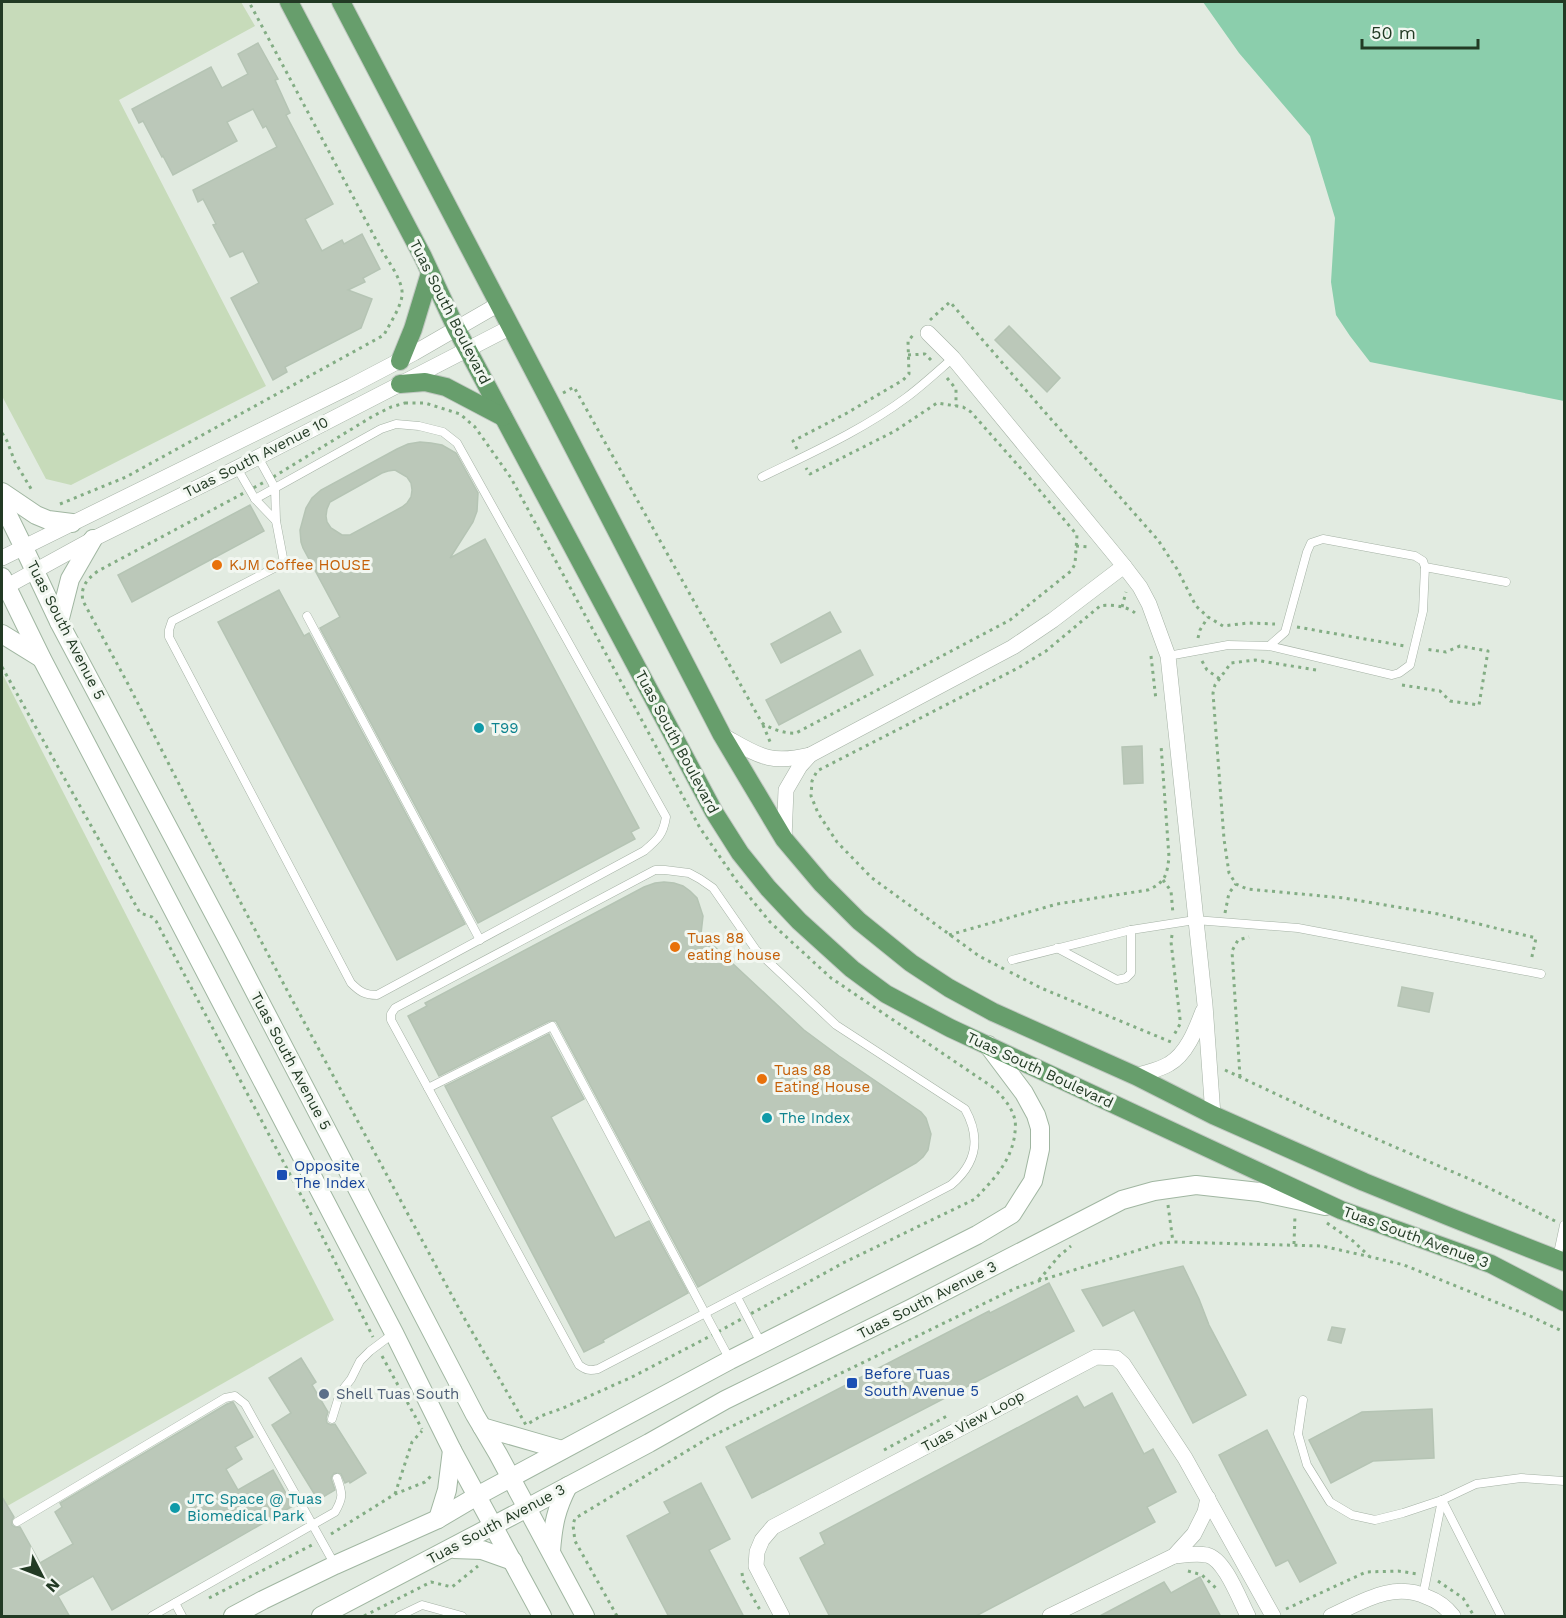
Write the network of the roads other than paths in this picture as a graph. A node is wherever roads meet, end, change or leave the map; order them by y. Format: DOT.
graph roads {
  1 [pos="289,2"];
  2 [pos="341,2"];
  3 [pos="430,273"];
  4 [pos="499,304"];
  5 [pos="511,327"];
  6 [pos="456,328"];
  7 [pos="928,333"];
  8 [pos="467,349"];
  9 [pos="953,358"];
  10 [pos="400,361"];
  11 [pos="400,384"];
  12 [pos="503,417"];
  13 [pos="258,457"];
  14 [pos="237,468"];
  15 [pos="762,477"];
  16 [pos="275,488"];
  17 [pos="2,492"];
  18 [pos="255,499"];
  19 [pos="2,502"];
  20 [pos="276,520"];
  21 [pos="72,523"];
  22 [pos="93,538"];
  23 [pos="24,548"];
  24 [pos="2,558"];
  25 [pos="1124,566"];
  26 [pos="1425,567"];
  27 [pos="35,570"];
  28 [pos="1506,582"];
  29 [pos="3,584"];
  30 [pos="307,616"];
  31 [pos="59,622"];
  32 [pos="2,634"];
  33 [pos="1269,646"];
  34 [pos="1168,656"];
  35 [pos="42,659"];
  36 [pos="722,735"];
  37 [pos="810,755"];
  38 [pos="784,839"];
  39 [pos="1195,920"];
  40 [pos="1131,930"];
  41 [pos="480,940"];
  42 [pos="1056,948"];
  43 [pos="1012,960"];
  44 [pos="1541,974"];
  45 [pos="1205,1005"];
  46 [pos="988,1045"];
  47 [pos="1136,1076"];
  48 [pos="428,1088"];
  49 [pos="1213,1115"];
  50 [pos="1341,1210"];
  51 [pos="1564,1225"];
  52 [pos="1561,1260"];
  53 [pos="737,1297"];
  54 [pos="1564,1302"];
  55 [pos="705,1312"];
  56 [pos="394,1333"];
  57 [pos="762,1344"];
  58 [pos="730,1360"];
  59 [pos="1303,1400"];
  60 [pos="332,1419"];
  61 [pos="482,1427"];
  62 [pos="452,1449"];
  63 [pos="562,1450"];
  64 [pos="337,1478"];
  65 [pos="511,1478"];
  66 [pos="1564,1481"];
  67 [pos="568,1486"];
  68 [pos="477,1496"];
  69 [pos="1208,1498"];
  70 [pos="1442,1500"];
  71 [pos="528,1508"];
  72 [pos="438,1519"];
  73 [pos="17,1522"];
  74 [pos="312,1525"];
  75 [pos="494,1526"];
  76 [pos="451,1549"];
  77 [pos="550,1551"];
  78 [pos="1174,1556"];
  79 [pos="513,1561"];
  80 [pos="335,1565"];
  81 [pos="1423,1595"];
  82 [pos="175,1603"];
  83 [pos="181,1615"];
  84 [pos="1273,1616"];
  85 [pos="152,1617"];
  86 [pos="233,1617"];
  87 [pos="321,1617"];
  88 [pos="399,1617"];
  89 [pos="462,1617"];
  90 [pos="542,1617"];
  91 [pos="585,1617"];
  92 [pos="782,1617"];
  93 [pos="1050,1617"];
  94 [pos="1248,1617"];
  95 [pos="1331,1617"];
  96 [pos="1453,1617"];
  97 [pos="1501,1617"];
  1 -- 3 [label="main road, Tuas South Boulevard"];
  2 -- 4 [label="main road"];
  3 -- 6 [label="main road, Tuas South Boulevard"];
  3 -- 10 [label="main road"];
  4 -- 5 [label="main road"];
  4 -- 6 [label="street, Tuas South Avenue 10"];
  5 -- 8 [label="street, Tuas South Avenue 10"];
  5 -- 36 [label="main road"];
  6 -- 8 [label="main road, Tuas South Boulevard"];
  6 -- 10 [label="street, Tuas South Avenue 10"];
  7 -- 9 [label="street"];
  8 -- 11 [label="street, Tuas South Avenue 10"];
  8 -- 12 [label="main road, Tuas South Boulevard"];
  9 -- 15 [label="lane"];
  9 -- 25 [label="street"];
  10 -- 21 [label="street, Tuas South Avenue 10"];
  11 -- 12 [label="main road"];
  11 -- 13 [label="street, Tuas South Avenue 10"];
  12 -- 46 [label="main road, Tuas South Boulevard"];
  13 -- 14 [label="street, Tuas South Avenue 10"];
  13 -- 16 [label="lane"];
  14 -- 18 [label="lane"];
  14 -- 22 [label="street, Tuas South Avenue 10"];
  16 -- 18 [label="lane"];
  16 -- 20 [label="lane"];
  16 -- 41 [label="lane"];
  17 -- 21 [label="main road"];
  18 -- 20 [label="lane"];
  19 -- 23 [label="main road, Tuas South Avenue 5"];
  20 -- 41 [label="lane"];
  21 -- 23 [label="street, Tuas South Avenue 10"];
  22 -- 27 [label="street, Tuas South Avenue 10"];
  22 -- 31 [label="main road"];
  23 -- 24 [label="street, Tuas South Avenue 10"];
  23 -- 27 [label="main road, Tuas South Avenue 5"];
  25 -- 34 [label="street"];
  25 -- 37 [label="street"];
  26 -- 28 [label="lane"];
  26 -- 33 [label="lane"];
  26 -- 33 [label="lane"];
  27 -- 29 [label="street, Tuas South Avenue 10"];
  27 -- 31 [label="main road, Tuas South Avenue 5"];
  29 -- 35 [label="main road"];
  30 -- 41 [label="lane"];
  31 -- 61 [label="main road, Tuas South Avenue 5"];
  32 -- 35 [label="main road"];
  33 -- 34 [label="lane"];
  34 -- 39 [label="street"];
  35 -- 56 [label="main road"];
  36 -- 37 [label="street"];
  36 -- 38 [label="main road"];
  37 -- 38 [label="street"];
  38 -- 47 [label="main road"];
  39 -- 40 [label="lane"];
  39 -- 44 [label="lane"];
  39 -- 45 [label="street"];
  40 -- 42 [label="lane"];
  40 -- 42 [label="lane"];
  42 -- 43 [label="lane"];
  45 -- 47 [label="street"];
  45 -- 49 [label="street"];
  46 -- 50 [label="main road, Tuas South Boulevard"];
  46 -- 57 [label="main road"];
  47 -- 49 [label="main road"];
  48 -- 53 [label="lane"];
  48 -- 55 [label="lane"];
  48 -- 55 [label="lane"];
  49 -- 52 [label="main road, Tuas South Avenue 3"];
  50 -- 54 [label="main road, Tuas South Avenue 3"];
  50 -- 67 [label="main road, Tuas South Avenue 3"];
  51 -- 52 [label="lane"];
  53 -- 55 [label="lane"];
  53 -- 57 [label="lane"];
  55 -- 58 [label="lane"];
  56 -- 60 [label="lane"];
  56 -- 62 [label="main road"];
  57 -- 58 [label="main road"];
  58 -- 63 [label="main road"];
  59 -- 70 [label="lane"];
  61 -- 63 [label="main road"];
  61 -- 65 [label="main road, Tuas South Avenue 5"];
  62 -- 68 [label="main road"];
  62 -- 72 [label="main road"];
  63 -- 65 [label="main road"];
  64 -- 74 [label="lane"];
  65 -- 68 [label="main road"];
  65 -- 71 [label="main road, Tuas South Avenue 5"];
  66 -- 70 [label="lane"];
  67 -- 71 [label="main road, Tuas South Avenue 3"];
  67 -- 77 [label="main road"];
  68 -- 72 [label="main road"];
  68 -- 75 [label="main road"];
  69 -- 78 [label="street"];
  69 -- 84 [label="street, Tuas View Loop"];
  69 -- 92 [label="street, Tuas View Loop"];
  70 -- 81 [label="lane"];
  70 -- 97 [label="lane"];
  71 -- 75 [label="main road, Tuas South Avenue 3"];
  71 -- 77 [label="main road, Tuas South Avenue 5"];
  72 -- 80 [label="main road"];
  73 -- 74 [label="lane"];
  74 -- 80 [label="lane"];
  74 -- 82 [label="lane"];
  75 -- 76 [label="main road, Tuas South Avenue 3"];
  75 -- 79 [label="main road"];
  76 -- 79 [label="main road"];
  76 -- 87 [label="main road, Tuas South Avenue 3"];
  77 -- 91 [label="main road, Tuas South Avenue 5"];
  78 -- 93 [label="street"];
  78 -- 94 [label="street"];
  79 -- 90 [label="main road"];
  80 -- 86 [label="main road"];
  81 -- 95 [label="street"];
  81 -- 96 [label="street"];
  82 -- 83 [label="lane"];
  82 -- 85 [label="lane"];
  88 -- 89 [label="lane"];
}
